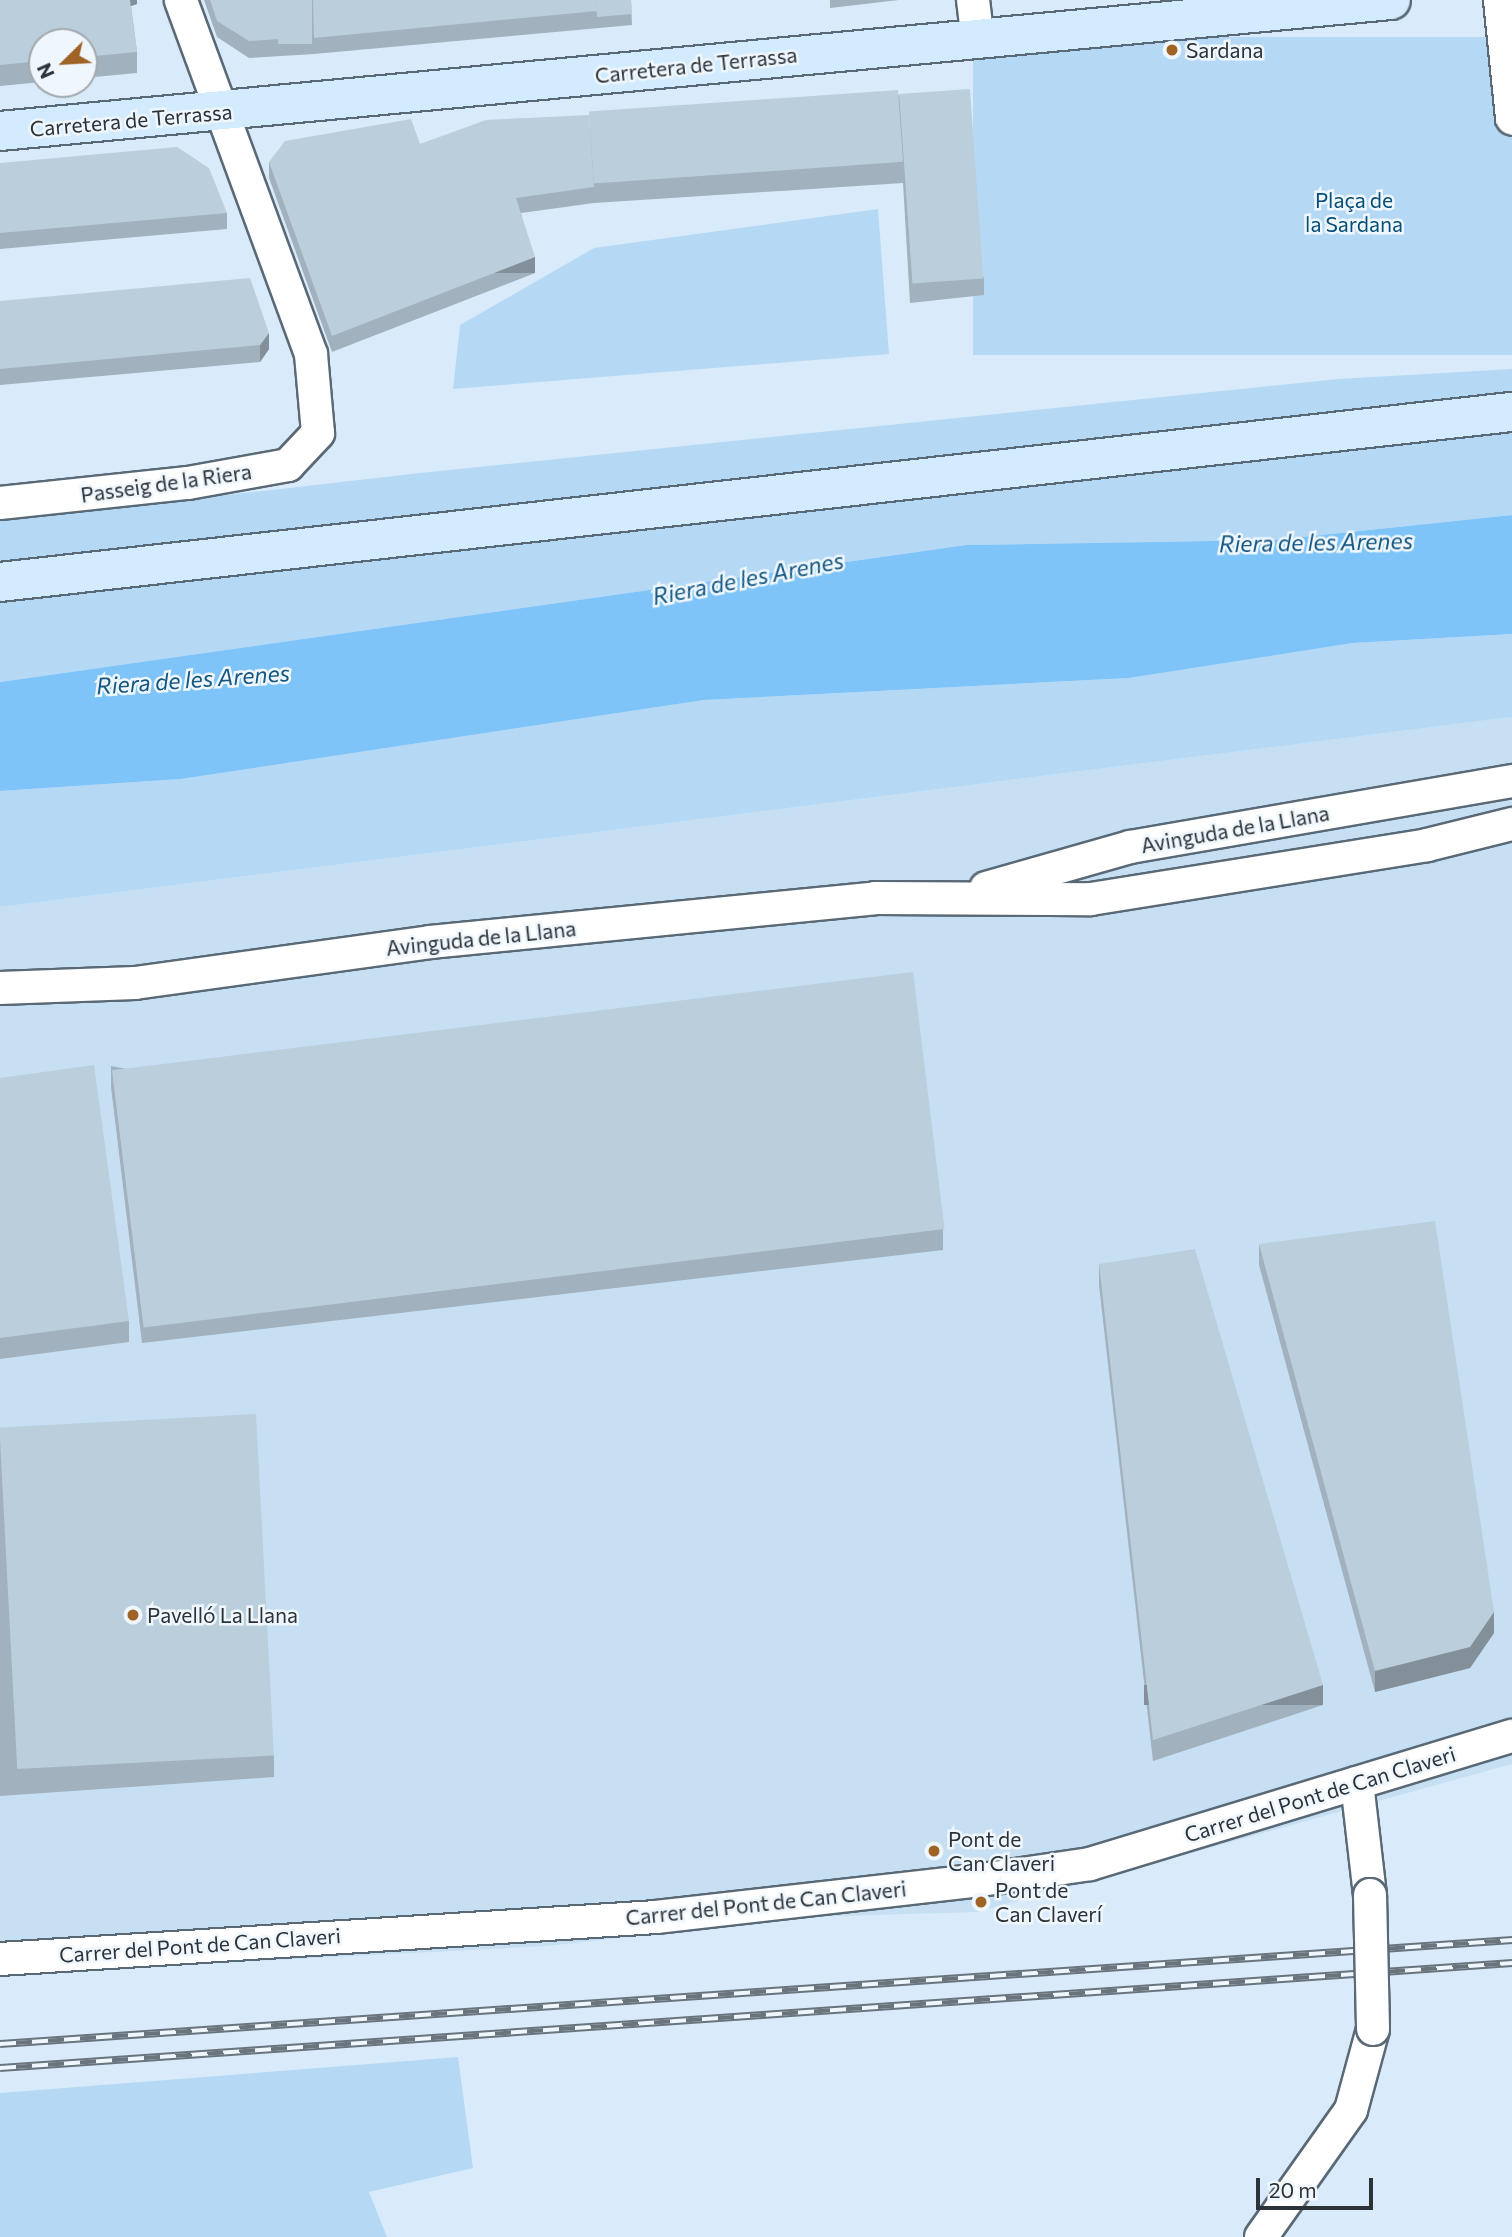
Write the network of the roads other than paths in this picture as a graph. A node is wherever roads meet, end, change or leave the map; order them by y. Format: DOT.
graph roads {
  1 [pos="181,0"];
  2 [pos="973,0"];
  3 [pos="1391,0"];
  4 [pos="1500,0"];
  5 [pos="978,38"];
  6 [pos="224,112"];
  7 [pos="1512,118"];
  8 [pos="0,131"];
  9 [pos="1512,412"];
  10 [pos="0,503"];
  11 [pos="0,582"];
  12 [pos="1512,781"];
  13 [pos="1512,824"];
  14 [pos="963,896"];
  15 [pos="0,988"];
  16 [pos="1512,1736"];
  17 [pos="1357,1783"];
  18 [pos="0,1959"];
  19 [pos="1261,2237"];
  1 -- 6 [label="street"];
  2 -- 5 [label="street"];
  3 -- 5 [label="main road, Carretera de Terrassa"];
  4 -- 7 [label="street"];
  5 -- 6 [label="main road, Carretera de Terrassa"];
  6 -- 8 [label="main road, Carretera de Terrassa"];
  6 -- 10 [label="street, Passeig de la Riera"];
  9 -- 11 [label="main road"];
  12 -- 14 [label="street, Avinguda de la Llana"];
  13 -- 14 [label="street, Avinguda de la Llana"];
  14 -- 15 [label="street, Avinguda de la Llana"];
  16 -- 17 [label="street, Carrer del Pont de Can Claveri"];
  17 -- 18 [label="street, Carrer del Pont de Can Claveri"];
  17 -- 19 [label="street, bridge"];
}
